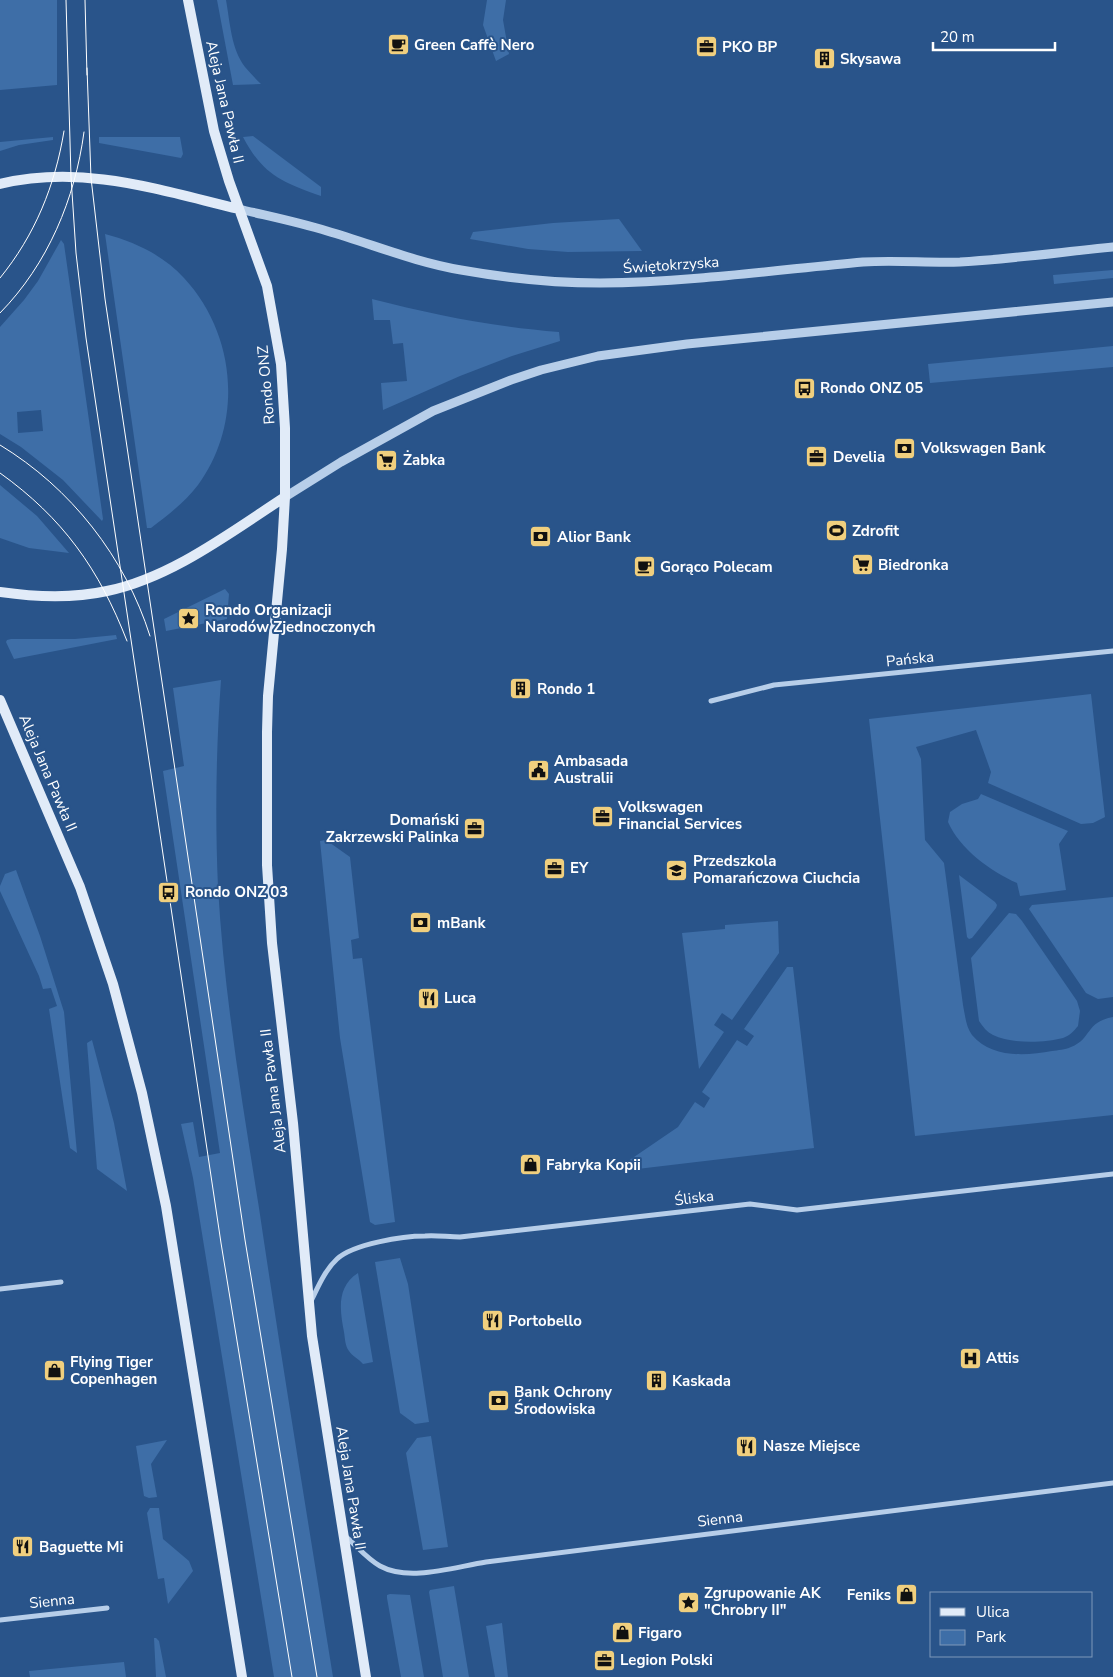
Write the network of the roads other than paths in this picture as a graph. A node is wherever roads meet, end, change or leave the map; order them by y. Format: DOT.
graph roads {
  1 [pos="188,0"];
  2 [pos="0,184"];
  3 [pos="239,209"];
  4 [pos="1113,247"];
  5 [pos="1113,302"];
  6 [pos="285,497"];
  7 [pos="0,592"];
  8 [pos="1113,651"];
  9 [pos="0,700"];
  10 [pos="711,700"];
  11 [pos="1113,1174"];
  12 [pos="61,1282"];
  13 [pos="0,1289"];
  14 [pos="308,1308"];
  15 [pos="1113,1483"];
  16 [pos="343,1534"];
  17 [pos="107,1608"];
  18 [pos="0,1620"];
  19 [pos="242,1677"];
  20 [pos="366,1677"];
  1 -- 3 [label="main road, Aleja Jana Pawła II"];
  2 -- 3 [label="main road"];
  3 -- 4 [label="street, Świętokrzyska"];
  3 -- 6 [label="main road, Rondo ONZ"];
  5 -- 6 [label="street"];
  6 -- 7 [label="main road"];
  6 -- 14 [label="main road, Aleja Jana Pawła II"];
  8 -- 10 [label="street, Pańska"];
  9 -- 19 [label="main road, Aleja Jana Pawła II"];
  11 -- 14 [label="street, Śliska"];
  12 -- 13 [label="street"];
  14 -- 16 [label="main road, Aleja Jana Pawła II"];
  15 -- 16 [label="street, Sienna"];
  16 -- 20 [label="main road, Aleja Jana Pawła II"];
  17 -- 18 [label="street, Sienna"];
}
